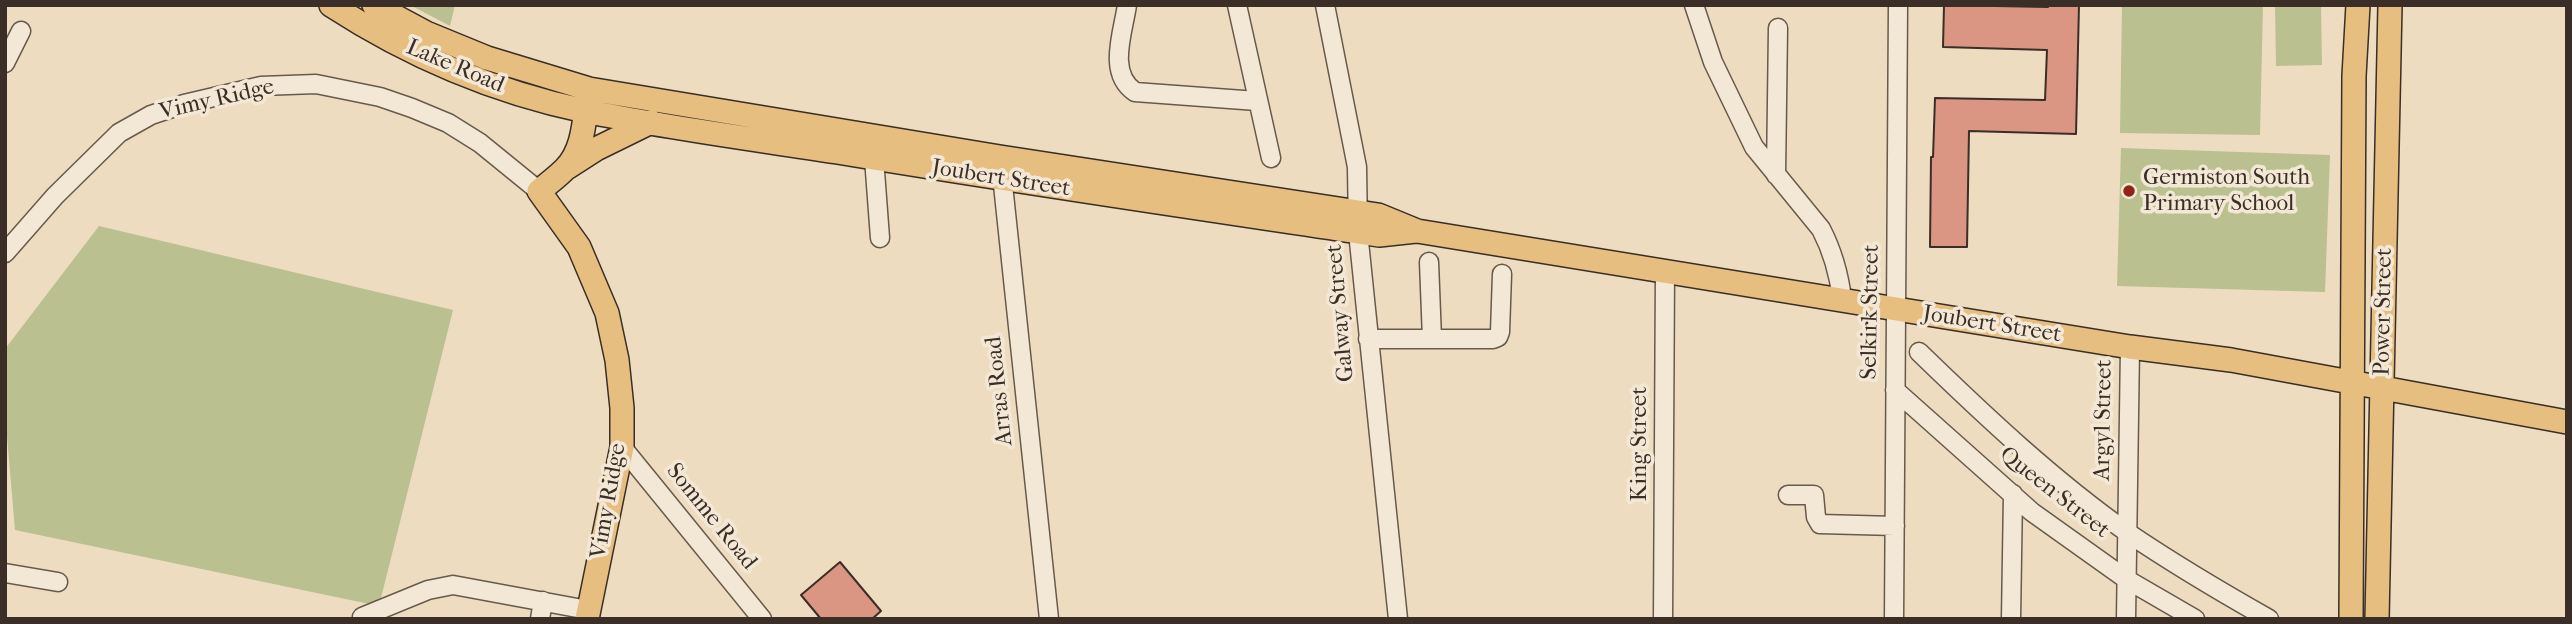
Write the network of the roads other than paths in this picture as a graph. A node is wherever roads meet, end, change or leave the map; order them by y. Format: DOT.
graph roads {
  1 [pos="331,5"];
  2 [pos="374,5"];
  3 [pos="1127,5"];
  4 [pos="1237,5"];
  5 [pos="1325,5"];
  6 [pos="1694,5"];
  7 [pos="1898,5"];
  8 [pos="2358,5"];
  9 [pos="2390,5"];
  10 [pos="1778,28"];
  11 [pos="22,31"];
  12 [pos="5,63"];
  13 [pos="587,100"];
  14 [pos="1257,101"];
  15 [pos="651,122"];
  16 [pos="874,158"];
  17 [pos="1270,158"];
  18 [pos="566,168"];
  19 [pos="1001,168"];
  20 [pos="1776,175"];
  21 [pos="540,191"];
  22 [pos="1358,222"];
  23 [pos="880,238"];
  24 [pos="5,253"];
  25 [pos="1429,262"];
  26 [pos="1665,270"];
  27 [pos="1502,274"];
  28 [pos="1842,299"];
  29 [pos="1896,310"];
  30 [pos="1368,338"];
  31 [pos="1432,338"];
  32 [pos="2130,347"];
  33 [pos="1919,352"];
  34 [pos="2353,384"];
  35 [pos="2382,389"];
  36 [pos="1895,390"];
  37 [pos="2567,422"];
  38 [pos="622,447"];
  39 [pos="2013,494"];
  40 [pos="1788,495"];
  41 [pos="1895,526"];
  42 [pos="2127,532"];
  43 [pos="5,573"];
  44 [pos="2126,579"];
  45 [pos="58,582"];
  46 [pos="542,610"];
  47 [pos="587,615"];
  48 [pos="362,617"];
  49 [pos="762,619"];
  50 [pos="1049,619"];
  51 [pos="1398,619"];
  52 [pos="1663,619"];
  53 [pos="1894,619"];
  54 [pos="2011,619"];
  55 [pos="2126,619"];
  56 [pos="2195,619"];
  57 [pos="2269,619"];
  58 [pos="2351,619"];
  59 [pos="2377,619"];
  1 -- 13 [label="main road, Lake Road"];
  2 -- 13 [label="main road, Lake Road"];
  3 -- 14 [label="street"];
  4 -- 14 [label="street"];
  5 -- 22 [label="street, Galway Street"];
  6 -- 20 [label="street"];
  7 -- 29 [label="street, Selkirk Street"];
  8 -- 34 [label="main road, Power Street"];
  9 -- 35 [label="main road, Power Street"];
  10 -- 20 [label="street"];
  11 -- 12 [label="street"];
  13 -- 15 [label="main road, Joubert Street"];
  13 -- 18 [label="main road"];
  13 -- 19 [label="main road, Joubert Street"];
  14 -- 17 [label="street"];
  15 -- 16 [label="main road, Joubert Street"];
  15 -- 18 [label="main road"];
  16 -- 19 [label="main road, Joubert Street"];
  16 -- 23 [label="street"];
  18 -- 21 [label="main road"];
  19 -- 22 [label="main road, Joubert Street"];
  19 -- 50 [label="street, Arras Road"];
  20 -- 28 [label="street"];
  21 -- 24 [label="street, Vimy Ridge"];
  21 -- 38 [label="main road, Vimy Ridge"];
  22 -- 26 [label="main road, Joubert Street"];
  22 -- 30 [label="street, Galway Street"];
  25 -- 31 [label="street"];
  26 -- 28 [label="main road, Joubert Street"];
  26 -- 52 [label="street, King Street"];
  27 -- 31 [label="street"];
  28 -- 29 [label="main road, Joubert Street"];
  29 -- 32 [label="main road, Joubert Street"];
  29 -- 36 [label="street, Selkirk Street"];
  30 -- 31 [label="street"];
  30 -- 51 [label="street, Galway Street"];
  32 -- 34 [label="main road, Joubert Street"];
  32 -- 42 [label="street, Argyl Street"];
  33 -- 42 [label="street, Queen Street"];
  34 -- 35 [label="main road, Joubert Street"];
  34 -- 58 [label="main road, Power Street"];
  35 -- 37 [label="main road, Joubert Street"];
  35 -- 59 [label="main road, Power Street"];
  36 -- 39 [label="street, Queen Street"];
  36 -- 41 [label="street, Selkirk Street"];
  38 -- 47 [label="main road, Vimy Ridge"];
  38 -- 49 [label="street, Somme Road"];
  39 -- 44 [label="street, Queen Street"];
  39 -- 54 [label="street"];
  40 -- 41 [label="street"];
  41 -- 53 [label="street, Selkirk Street"];
  42 -- 44 [label="street, Argyl Street"];
  42 -- 57 [label="street, Queen Street"];
  43 -- 45 [label="street"];
  44 -- 55 [label="street, Argyl Street"];
  44 -- 56 [label="street, Queen Street"];
  46 -- 47 [label="street"];
  46 -- 48 [label="street"];
}
